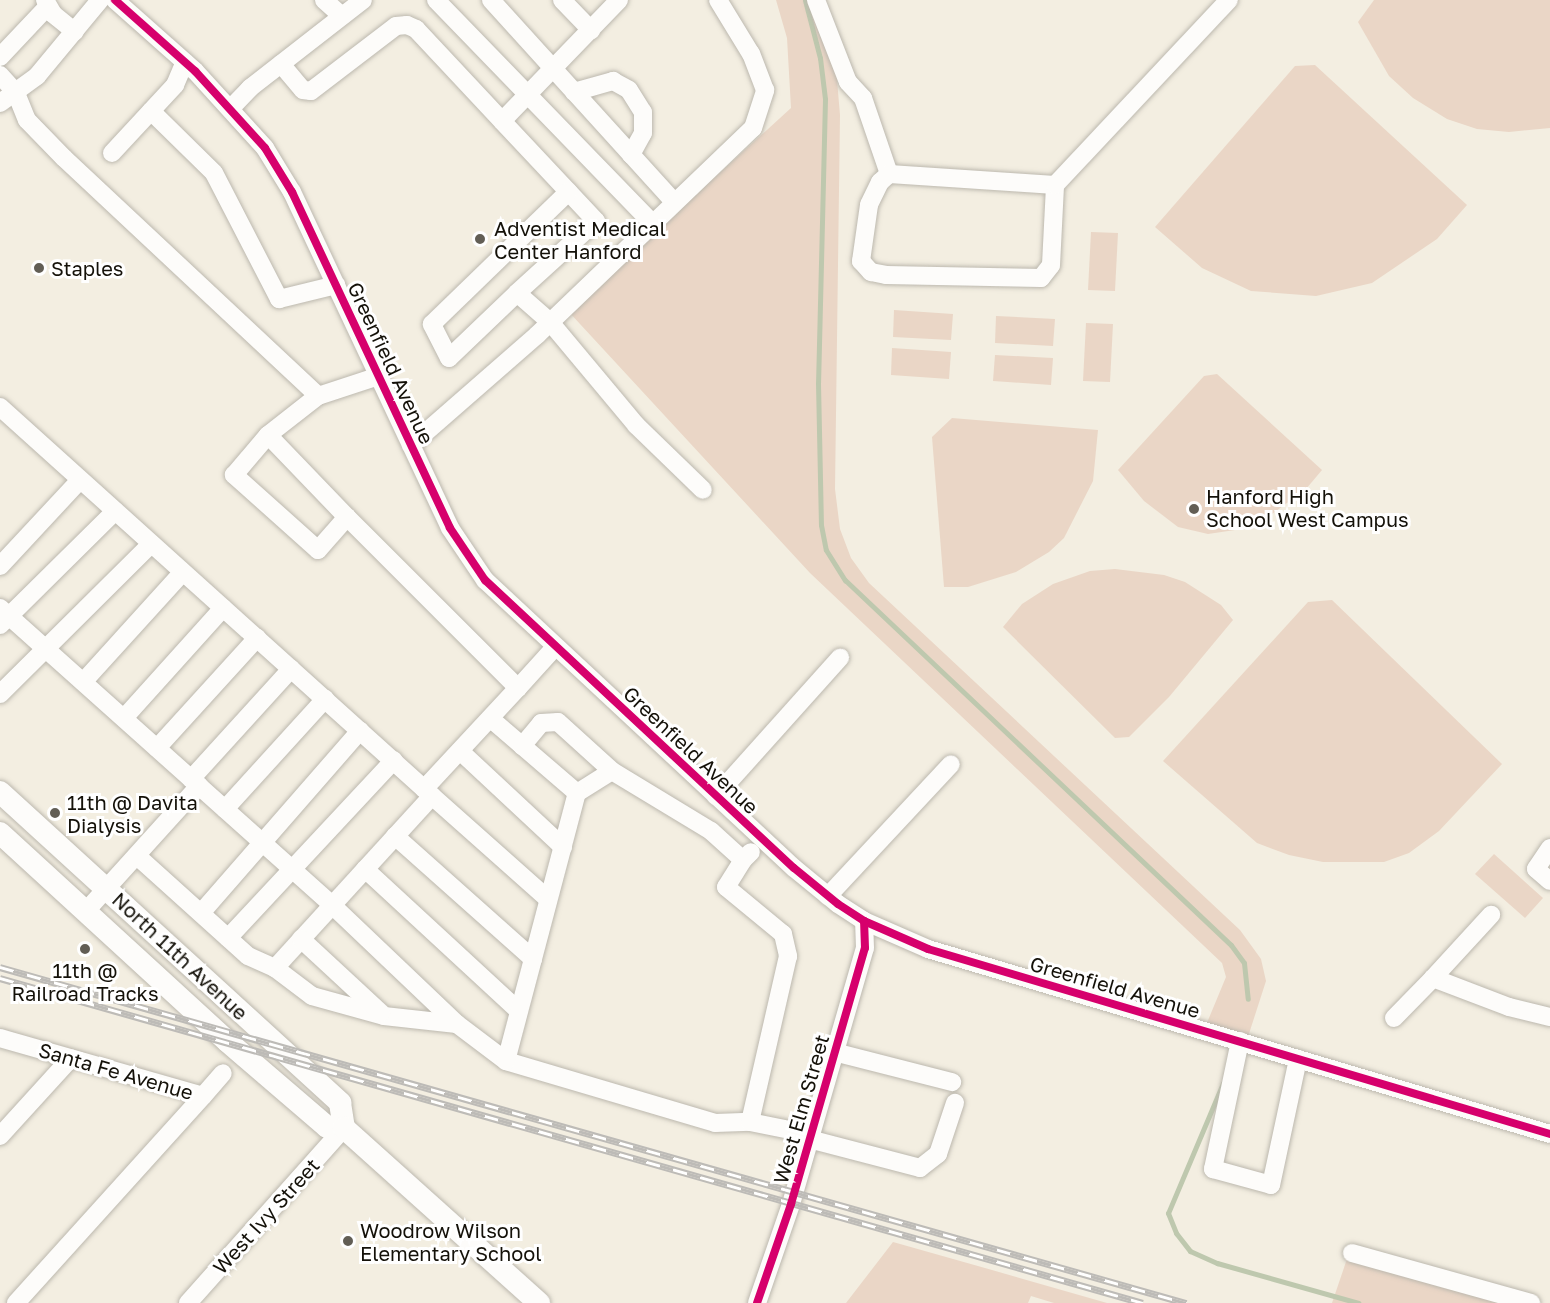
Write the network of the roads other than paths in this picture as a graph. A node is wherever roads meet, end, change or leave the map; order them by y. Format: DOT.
graph roads {
  1 [pos="100,0"];
  2 [pos="115,0"];
  3 [pos="324,0"];
  4 [pos="363,0"];
  5 [pos="436,0"];
  6 [pos="491,0"];
  7 [pos="562,0"];
  8 [pos="619,0"];
  9 [pos="718,0"];
  10 [pos="816,0"];
  11 [pos="1230,0"];
  12 [pos="47,3"];
  13 [pos="342,16"];
  14 [pos="591,30"];
  15 [pos="75,32"];
  16 [pos="0,57"];
  17 [pos="185,62"];
  18 [pos="281,64"];
  19 [pos="554,69"];
  20 [pos="0,75"];
  21 [pos="574,92"];
  22 [pos="16,93"];
  23 [pos="527,96"];
  24 [pos="0,104"];
  25 [pos="231,108"];
  26 [pos="152,111"];
  27 [pos="502,121"];
  28 [pos="112,153"];
  29 [pos="632,155"];
  30 [pos="889,174"];
  31 [pos="1055,185"];
  32 [pos="568,192"];
  33 [pos="674,202"];
  34 [pos="652,223"];
  35 [pos="336,285"];
  36 [pos="517,293"];
  37 [pos="550,322"];
  38 [pos="379,376"];
  39 [pos="318,396"];
  40 [pos="0,407"];
  41 [pos="268,435"];
  42 [pos="411,445"];
  43 [pos="80,480"];
  44 [pos="703,490"];
  45 [pos="115,511"];
  46 [pos="347,517"];
  47 [pos="151,544"];
  48 [pos="0,566"];
  49 [pos="183,572"];
  50 [pos="224,608"];
  51 [pos="4,617"];
  52 [pos="257,638"];
  53 [pos="45,647"];
  54 [pos="555,647"];
  55 [pos="840,658"];
  56 [pos="291,669"];
  57 [pos="84,681"];
  58 [pos="518,688"];
  59 [pos="0,694"];
  60 [pos="325,699"];
  61 [pos="124,718"];
  62 [pos="491,718"];
  63 [pos="360,730"];
  64 [pos="522,746"];
  65 [pos="157,748"];
  66 [pos="460,751"];
  67 [pos="394,760"];
  68 [pos="951,764"];
  69 [pos="612,771"];
  70 [pos="195,782"];
  71 [pos="0,792"];
  72 [pos="428,792"];
  73 [pos="577,793"];
  74 [pos="716,796"];
  75 [pos="225,809"];
  76 [pos="0,833"];
  77 [pos="395,836"];
  78 [pos="762,839"];
  79 [pos="260,840"];
  80 [pos="563,847"];
  81 [pos="1550,848"];
  82 [pos="137,856"];
  83 [pos="743,860"];
  84 [pos="291,868"];
  85 [pos="365,869"];
  86 [pos="1550,881"];
  87 [pos="107,888"];
  88 [pos="828,896"];
  89 [pos="548,899"];
  90 [pos="332,905"];
  91 [pos="86,910"];
  92 [pos="201,913"];
  93 [pos="1491,915"];
  94 [pos="864,921"];
  95 [pos="228,938"];
  96 [pos="301,939"];
  97 [pos="533,959"];
  98 [pos="275,968"];
  99 [pos="1433,978"];
  100 [pos="518,1010"];
  101 [pos="384,1016"];
  102 [pos="1550,1017"];
  103 [pos="1394,1018"];
  104 [pos="457,1024"];
  105 [pos="0,1038"];
  106 [pos="1240,1041"];
  107 [pos="834,1052"];
  108 [pos="71,1058"];
  109 [pos="1298,1059"];
  110 [pos="506,1061"];
  111 [pos="223,1073"];
  112 [pos="952,1082"];
  113 [pos="203,1096"];
  114 [pos="955,1102"];
  115 [pos="750,1122"];
  116 [pos="344,1128"];
  117 [pos="1550,1134"];
  118 [pos="0,1136"];
  119 [pos="810,1136"];
  120 [pos="1352,1253"];
  121 [pos="16,1303"];
  122 [pos="188,1303"];
  123 [pos="539,1303"];
  124 [pos="757,1303"];
  125 [pos="1531,1303"];
  1 -- 15 [label="street"];
  2 -- 17 [label="street, Greenfield Avenue"];
  3 -- 13 [label="street"];
  4 -- 13 [label="street"];
  5 -- 23 [label="street"];
  6 -- 19 [label="street"];
  7 -- 14 [label="street"];
  8 -- 14 [label="street"];
  9 -- 33 [label="street"];
  10 -- 30 [label="street"];
  11 -- 31 [label="street"];
  12 -- 15 [label="street"];
  12 -- 16 [label="street"];
  13 -- 18 [label="street"];
  14 -- 19 [label="street"];
  15 -- 22 [label="street"];
  17 -- 25 [label="street, Greenfield Avenue"];
  17 -- 26 [label="street"];
  18 -- 25 [label="street"];
  18 -- 27 [label="street"];
  19 -- 21 [label="street"];
  19 -- 23 [label="street"];
  20 -- 22 [label="street"];
  21 -- 29 [label="street"];
  21 -- 29 [label="street"];
  22 -- 24 [label="street"];
  22 -- 39 [label="street"];
  23 -- 27 [label="street"];
  23 -- 34 [label="street"];
  25 -- 35 [label="street, Greenfield Avenue"];
  26 -- 28 [label="street"];
  26 -- 35 [label="street"];
  27 -- 32 [label="street"];
  29 -- 33 [label="street"];
  30 -- 31 [label="street"];
  30 -- 31 [label="street"];
  32 -- 36 [label="street"];
  32 -- 36 [label="street"];
  33 -- 34 [label="street"];
  34 -- 37 [label="street"];
  35 -- 38 [label="street, Greenfield Avenue"];
  36 -- 37 [label="street"];
  37 -- 42 [label="street"];
  37 -- 44 [label="street"];
  38 -- 39 [label="street"];
  38 -- 42 [label="street, Greenfield Avenue"];
  39 -- 41 [label="street"];
  40 -- 43 [label="street"];
  41 -- 46 [label="street"];
  41 -- 46 [label="street"];
  42 -- 54 [label="street, Greenfield Avenue"];
  43 -- 45 [label="street"];
  43 -- 48 [label="street"];
  45 -- 47 [label="street"];
  45 -- 51 [label="street"];
  46 -- 58 [label="street"];
  47 -- 49 [label="street"];
  47 -- 53 [label="street"];
  49 -- 50 [label="street"];
  49 -- 57 [label="street"];
  50 -- 52 [label="street"];
  50 -- 61 [label="street"];
  51 -- 53 [label="street"];
  52 -- 56 [label="street"];
  52 -- 65 [label="street"];
  53 -- 57 [label="street"];
  53 -- 59 [label="street"];
  54 -- 58 [label="street"];
  54 -- 74 [label="street, Greenfield Avenue"];
  55 -- 74 [label="street"];
  56 -- 60 [label="street"];
  56 -- 70 [label="street"];
  57 -- 61 [label="street"];
  58 -- 62 [label="street"];
  60 -- 63 [label="street"];
  60 -- 75 [label="street"];
  61 -- 65 [label="street"];
  62 -- 64 [label="street"];
  62 -- 66 [label="street"];
  63 -- 67 [label="street"];
  63 -- 79 [label="street"];
  64 -- 69 [label="street"];
  64 -- 73 [label="street"];
  65 -- 70 [label="street"];
  66 -- 72 [label="street"];
  66 -- 80 [label="street"];
  67 -- 72 [label="street"];
  67 -- 84 [label="street"];
  68 -- 88 [label="street"];
  69 -- 73 [label="street"];
  69 -- 83 [label="street"];
  70 -- 75 [label="street"];
  70 -- 82 [label="street"];
  71 -- 87 [label="main road, North 11th Avenue"];
  72 -- 77 [label="street"];
  72 -- 89 [label="street"];
  73 -- 80 [label="street"];
  74 -- 78 [label="street, Greenfield Avenue"];
  75 -- 79 [label="street"];
  76 -- 91 [label="main road, North 11th Avenue"];
  77 -- 85 [label="street"];
  77 -- 97 [label="street"];
  78 -- 83 [label="street"];
  78 -- 88 [label="street, Greenfield Avenue"];
  79 -- 84 [label="street"];
  79 -- 92 [label="street"];
  80 -- 89 [label="street"];
  81 -- 86 [label="street"];
  82 -- 87 [label="street"];
  82 -- 92 [label="street"];
  83 -- 115 [label="street"];
  84 -- 90 [label="street"];
  84 -- 95 [label="street"];
  85 -- 90 [label="street"];
  85 -- 100 [label="street"];
  87 -- 91 [label="street"];
  87 -- 116 [label="main road, North 11th Avenue"];
  88 -- 94 [label="street, Greenfield Avenue"];
  89 -- 97 [label="street"];
  90 -- 96 [label="street"];
  90 -- 104 [label="street"];
  91 -- 116 [label="main road, North 11th Avenue"];
  92 -- 95 [label="street"];
  93 -- 99 [label="street"];
  94 -- 106 [label="street, Greenfield Avenue"];
  94 -- 107 [label="street, West Elm Street"];
  95 -- 98 [label="street"];
  96 -- 98 [label="street"];
  96 -- 101 [label="street"];
  97 -- 100 [label="street"];
  98 -- 101 [label="street"];
  99 -- 102 [label="street"];
  99 -- 103 [label="street"];
  100 -- 110 [label="street"];
  101 -- 104 [label="street"];
  104 -- 110 [label="street"];
  105 -- 108 [label="street, Santa Fe Avenue"];
  106 -- 109 [label="street, Greenfield Avenue"];
  106 -- 109 [label="street"];
  107 -- 112 [label="street"];
  107 -- 119 [label="street, West Elm Street"];
  108 -- 113 [label="street, Santa Fe Avenue"];
  108 -- 118 [label="street"];
  109 -- 117 [label="street, Greenfield Avenue"];
  110 -- 115 [label="street"];
  111 -- 113 [label="street, Santa Fe Avenue"];
  113 -- 121 [label="street"];
  114 -- 119 [label="street"];
  115 -- 119 [label="street"];
  116 -- 122 [label="street, West Ivy Street"];
  116 -- 123 [label="main road, North 11th Avenue"];
  119 -- 124 [label="street, West Elm Street"];
  120 -- 125 [label="street"];
}
